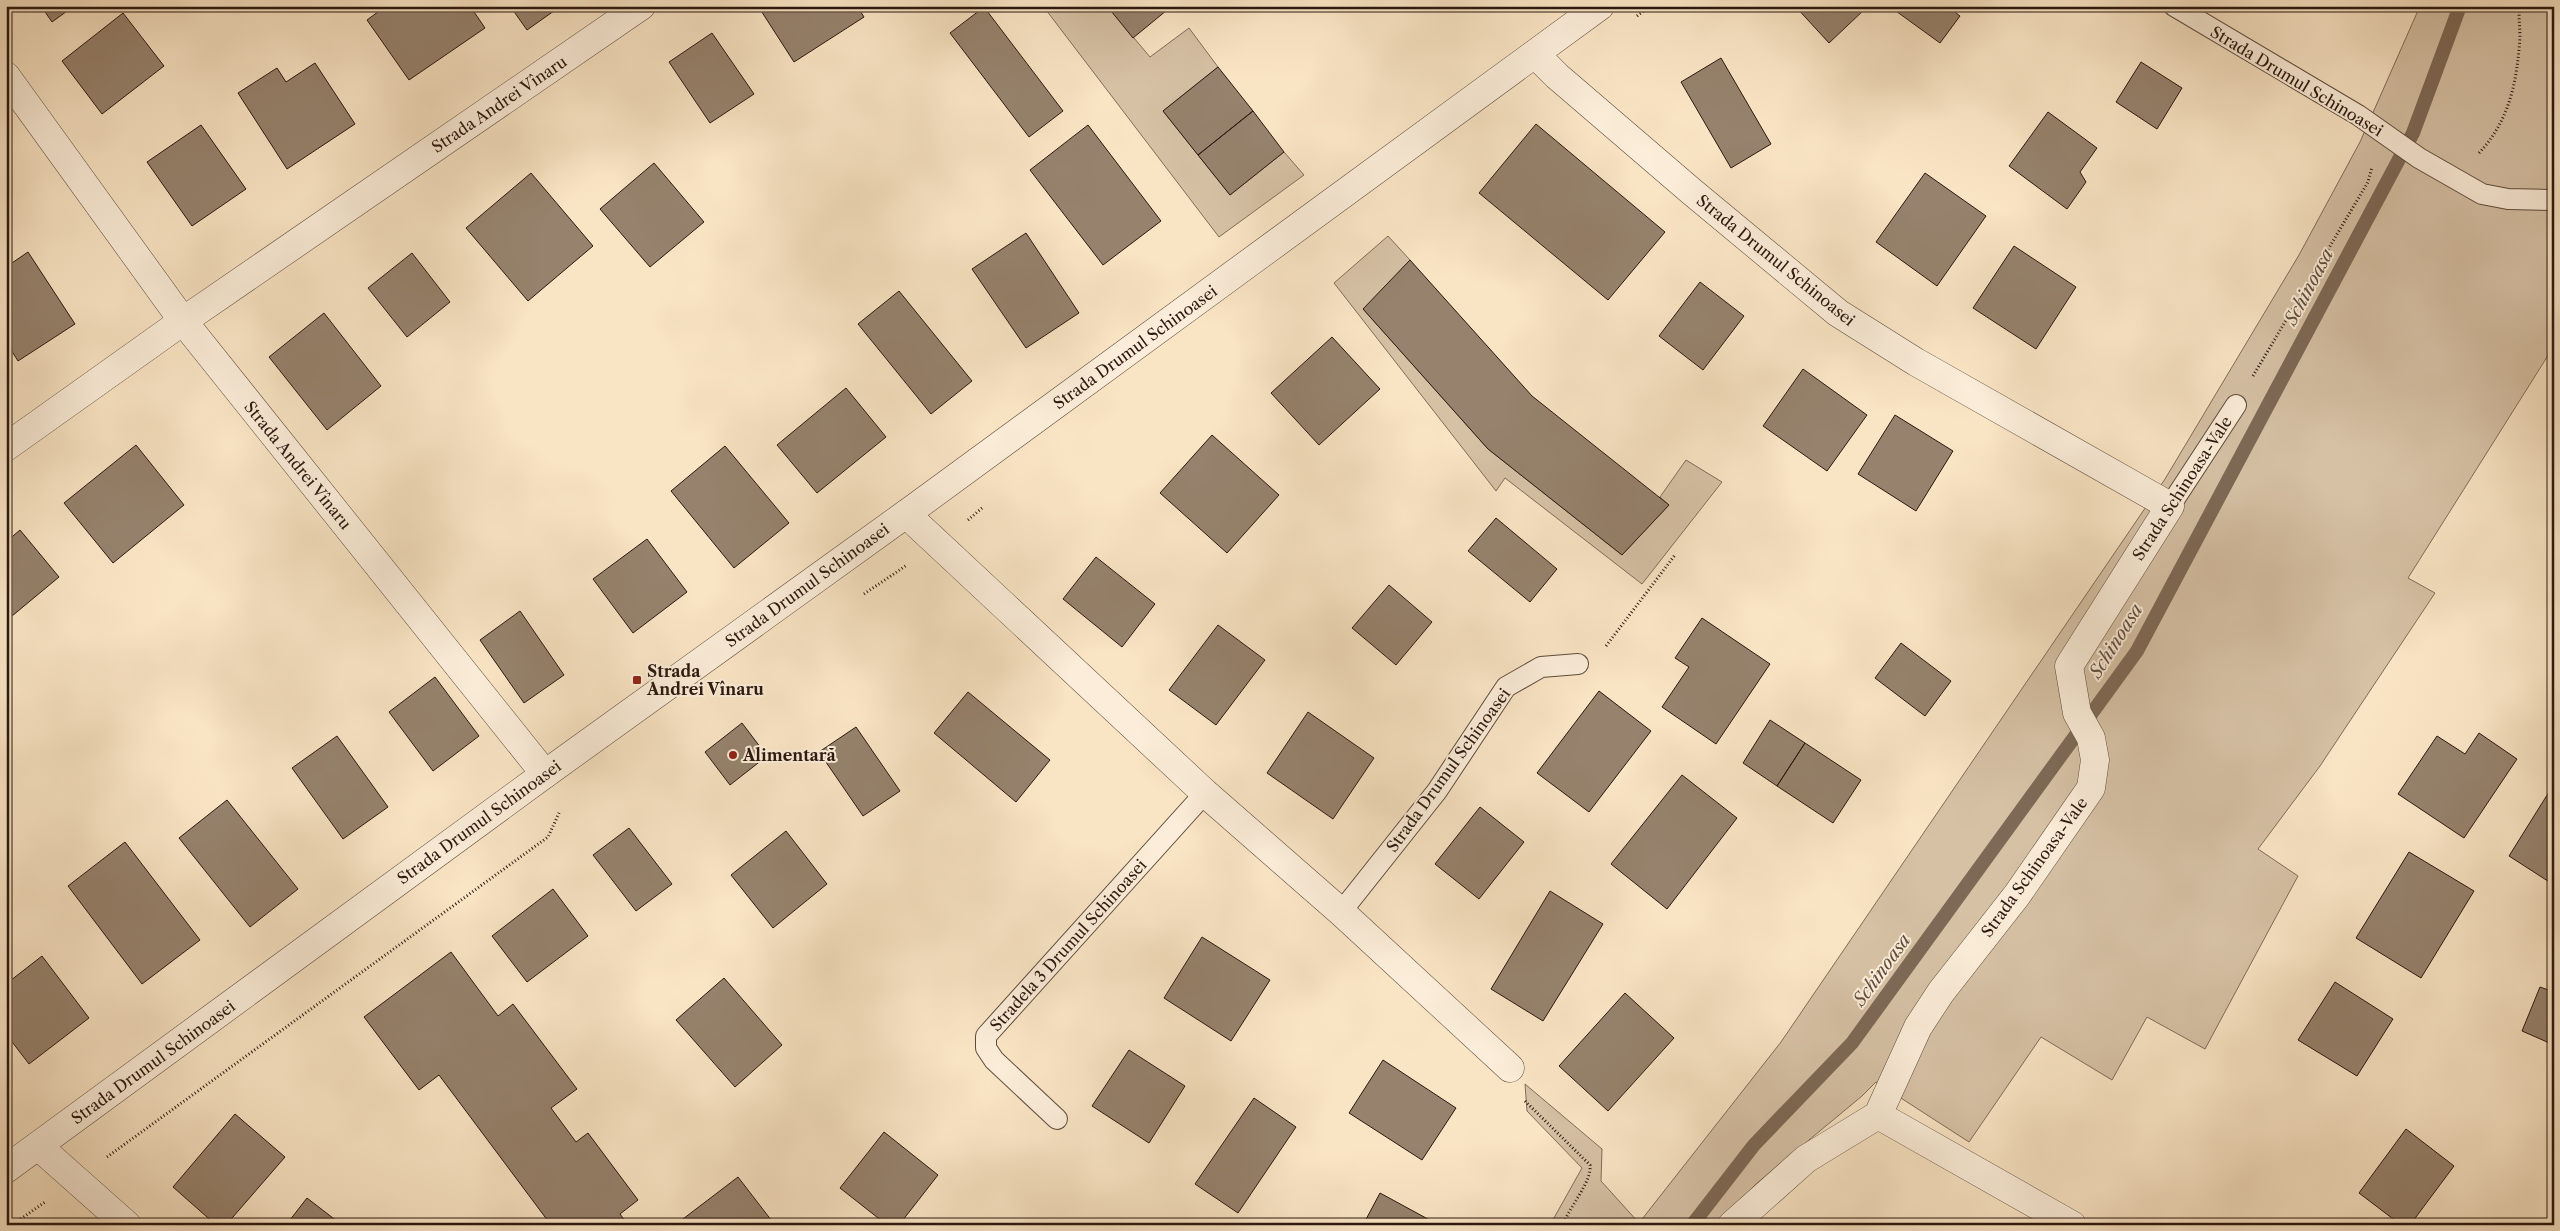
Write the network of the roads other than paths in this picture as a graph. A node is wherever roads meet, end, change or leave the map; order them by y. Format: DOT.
graph roads {
  1 [pos="641,6"];
  2 [pos="1600,6"];
  3 [pos="2174,6"];
  4 [pos="1536,55"];
  5 [pos="6,76"];
  6 [pos="2554,200"];
  7 [pos="183,320"];
  8 [pos="2236,405"];
  9 [pos="6,447"];
  10 [pos="2170,506"];
  11 [pos="906,514"];
  12 [pos="1578,664"];
  13 [pos="545,774"];
  14 [pos="1205,793"];
  15 [pos="1341,912"];
  16 [pos="1510,1068"];
  17 [pos="1878,1115"];
  18 [pos="1057,1119"];
  19 [pos="38,1146"];
  20 [pos="6,1169"];
  21 [pos="128,1225"];
  22 [pos="1732,1225"];
  23 [pos="2072,1225"];
  1 -- 7 [label="street, Strada Andrei Vînaru"];
  2 -- 4 [label="street, Strada Drumul Schinoasei"];
  3 -- 6 [label="lane, Strada Drumul Schinoasei"];
  4 -- 10 [label="street, Strada Drumul Schinoasei"];
  4 -- 11 [label="street, Strada Drumul Schinoasei"];
  5 -- 7 [label="street, Strada Andrei Vînaru"];
  7 -- 9 [label="street, Strada Andrei Vînaru"];
  7 -- 13 [label="street, Strada Andrei Vînaru"];
  8 -- 10 [label="lane, Strada Schinoasa-Vale"];
  10 -- 17 [label="street, Strada Schinoasa-Vale"];
  11 -- 13 [label="street, Strada Drumul Schinoasei"];
  11 -- 14 [label="street"];
  12 -- 15 [label="lane, Strada Drumul Schinoasei"];
  13 -- 19 [label="street, Strada Drumul Schinoasei"];
  14 -- 15 [label="street"];
  14 -- 18 [label="lane, Stradela 3 Drumul Schinoasei"];
  15 -- 16 [label="street"];
  17 -- 22 [label="street"];
  17 -- 23 [label="street"];
  19 -- 20 [label="street, Strada Drumul Schinoasei"];
  19 -- 21 [label="street"];
}
